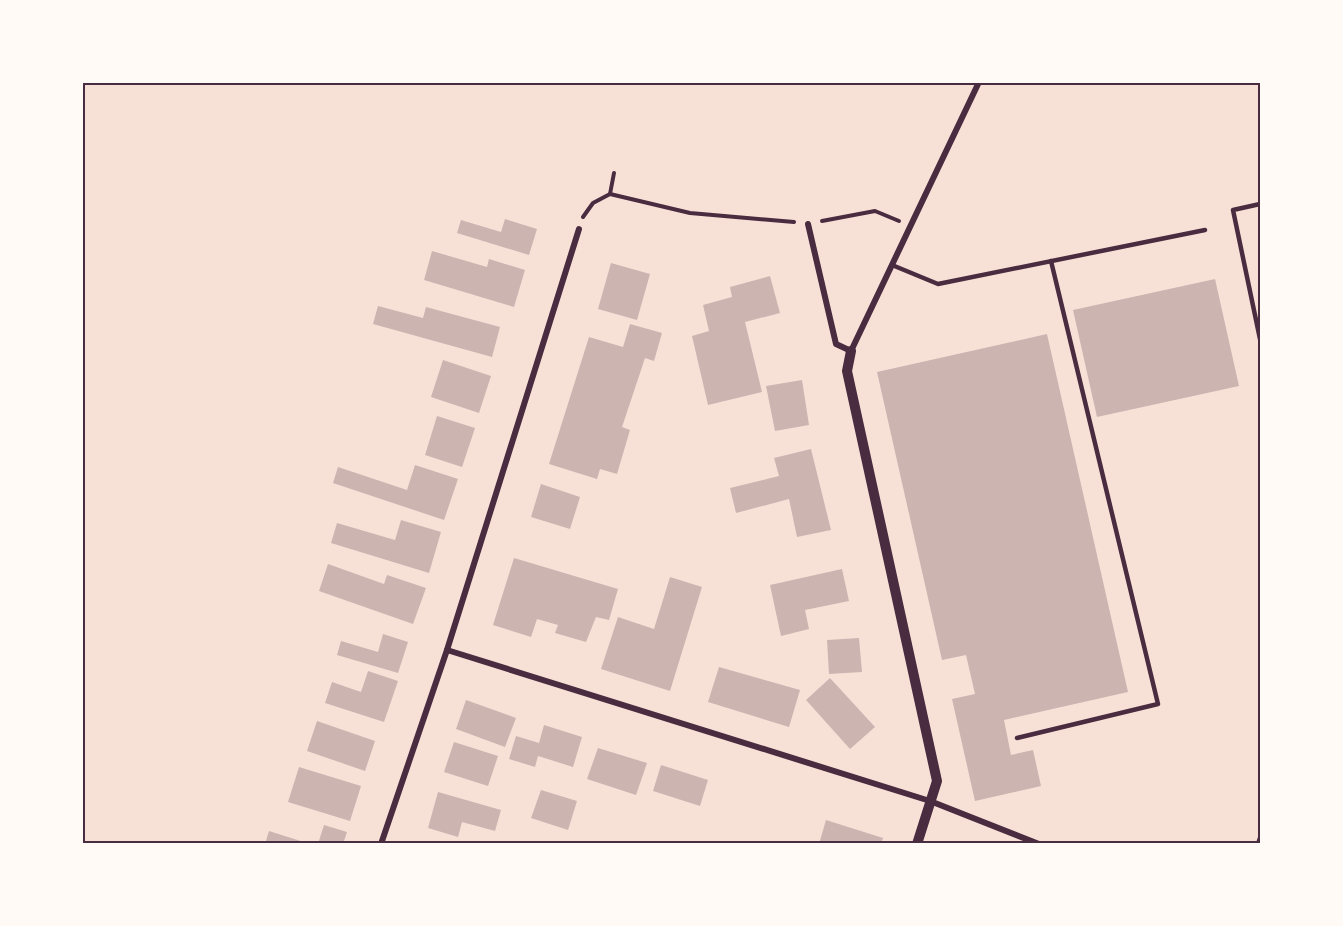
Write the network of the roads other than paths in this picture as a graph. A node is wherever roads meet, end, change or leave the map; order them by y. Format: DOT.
graph roads {
  1 [pos="979,82"];
  2 [pos="1260,204"];
  3 [pos="808,224"];
  4 [pos="579,229"];
  5 [pos="1205,230"];
  6 [pos="1051,261"];
  7 [pos="892,265"];
  8 [pos="1260,339"];
  9 [pos="851,351"];
  10 [pos="447,651"];
  11 [pos="1017,738"];
  12 [pos="930,801"];
  13 [pos="1260,838"];
  14 [pos="381,843"];
  15 [pos="917,843"];
  16 [pos="1039,843"];
  17 [pos="1258,843"];
  1 -- 7 [label="street"];
  2 -- 8 [label="lane"];
  3 -- 9 [label="street"];
  4 -- 10 [label="street"];
  5 -- 6 [label="lane"];
  6 -- 7 [label="lane"];
  6 -- 11 [label="lane"];
  7 -- 9 [label="street"];
  9 -- 12 [label="street"];
  10 -- 12 [label="street"];
  10 -- 14 [label="street"];
  12 -- 15 [label="street"];
  12 -- 16 [label="street"];
  13 -- 17 [label="lane"];
}
